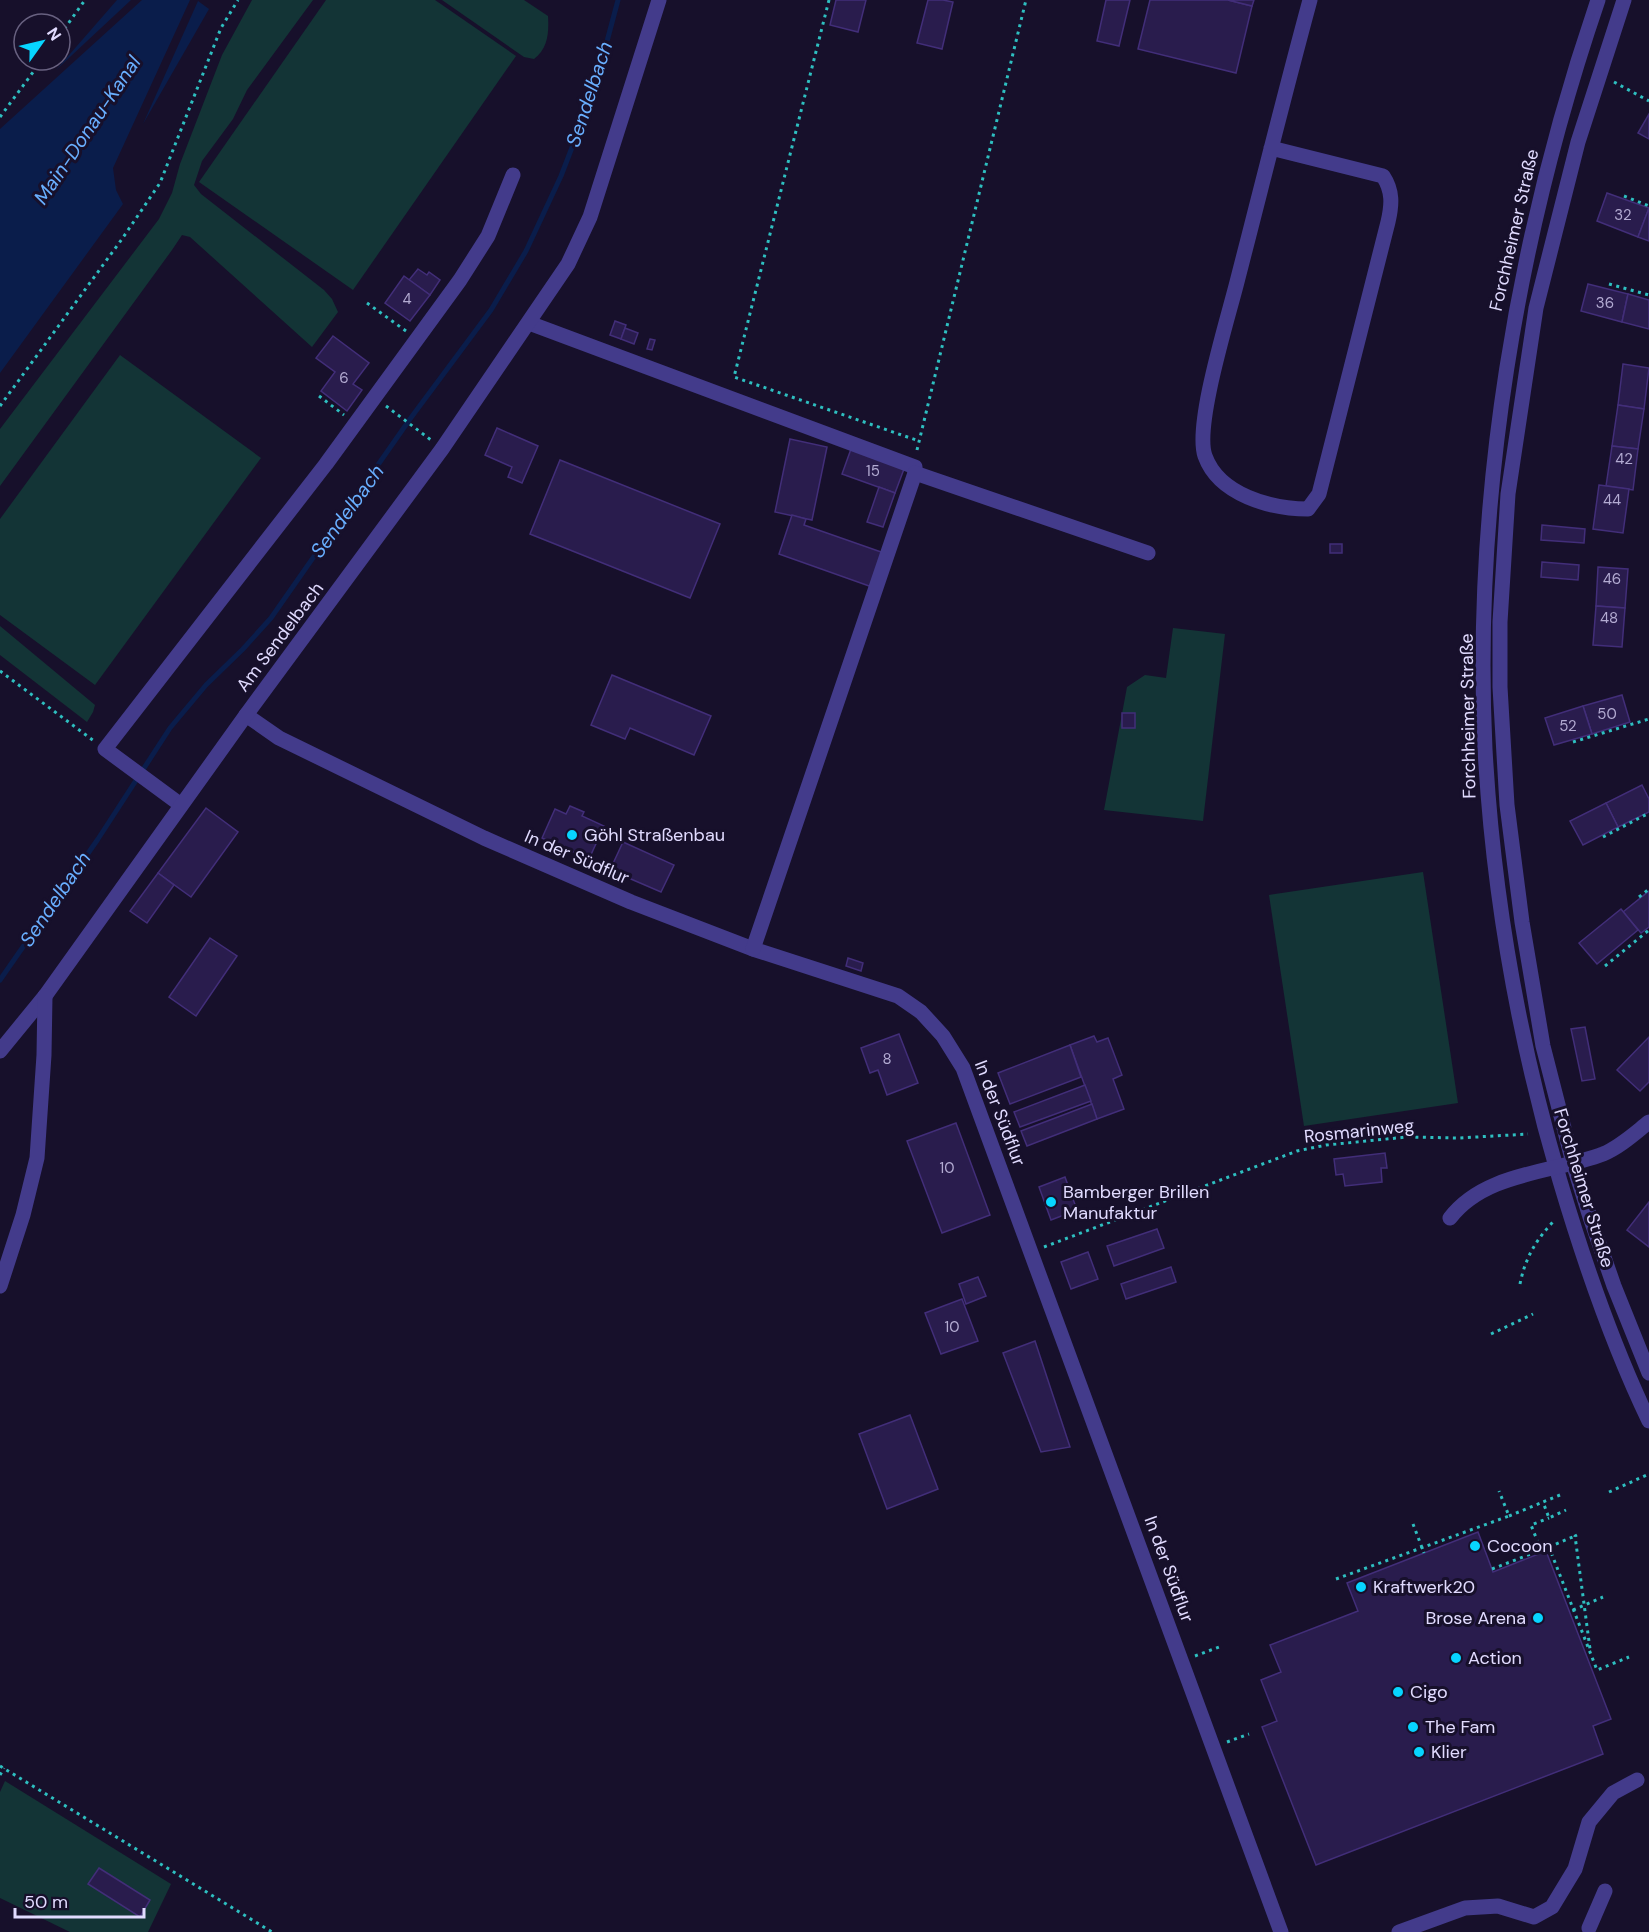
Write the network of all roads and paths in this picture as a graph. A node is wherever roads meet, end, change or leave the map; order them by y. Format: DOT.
graph roads {
  1 [pos="85,0"];
  2 [pos="238,0"];
  3 [pos="659,0"];
  4 [pos="829,0"];
  5 [pos="1026,0"];
  6 [pos="1310,0"];
  7 [pos="1598,0"];
  8 [pos="1624,0"];
  9 [pos="72,18"];
  10 [pos="33,72"];
  11 [pos="1600,75"];
  12 [pos="1649,101"];
  13 [pos="0,117"];
  14 [pos="1271,148"];
  15 [pos="513,176"];
  16 [pos="1624,196"];
  17 [pos="1649,206"];
  18 [pos="1609,284"];
  19 [pos="1649,295"];
  20 [pos="367,303"];
  21 [pos="529,323"];
  22 [pos="417,339"];
  23 [pos="319,396"];
  24 [pos="0,406"];
  25 [pos="393,412"];
  26 [pos="356,423"];
  27 [pos="425,436"];
  28 [pos="919,441"];
  29 [pos="915,470"];
  30 [pos="1148,553"];
  31 [pos="0,671"];
  32 [pos="246,715"];
  33 [pos="1649,719"];
  34 [pos="1574,742"];
  35 [pos="105,749"];
  36 [pos="182,805"];
  37 [pos="1649,813"];
  38 [pos="1603,837"];
  39 [pos="1649,889"];
  40 [pos="1639,897"];
  41 [pos="1649,930"];
  42 [pos="753,949"];
  43 [pos="1605,966"];
  44 [pos="45,996"];
  45 [pos="0,1051"];
  46 [pos="1649,1122"];
  47 [pos="1528,1134"];
  48 [pos="1573,1163"];
  49 [pos="1556,1167"];
  50 [pos="1569,1212"];
  51 [pos="1450,1218"];
  52 [pos="1032,1251"];
  53 [pos="1520,1284"];
  54 [pos="0,1286"];
  55 [pos="1533,1314"];
  56 [pos="1491,1334"];
  57 [pos="1649,1373"];
  58 [pos="1649,1421"];
  59 [pos="1649,1474"];
  60 [pos="1499,1491"];
  61 [pos="1609,1492"];
  62 [pos="1560,1495"];
  63 [pos="1543,1502"];
  64 [pos="1566,1510"];
  65 [pos="1509,1516"];
  66 [pos="1549,1518"];
  67 [pos="1413,1524"];
  68 [pos="1549,1547"];
  69 [pos="1423,1548"];
  70 [pos="1541,1550"];
  71 [pos="1424,1553"];
  72 [pos="1492,1569"];
  73 [pos="1336,1579"];
  74 [pos="1603,1597"];
  75 [pos="1585,1605"];
  76 [pos="1573,1610"];
  77 [pos="1219,1647"];
  78 [pos="1590,1654"];
  79 [pos="1629,1658"];
  80 [pos="1182,1661"];
  81 [pos="1249,1734"];
  82 [pos="1227,1742"];
  83 [pos="2,1767"];
  84 [pos="0,1775"];
  85 [pos="1637,1780"];
  86 [pos="1605,1891"];
  87 [pos="1589,1928"];
  88 [pos="272,1932"];
  89 [pos="1281,1932"];
  90 [pos="1400,1932"];
  1 -- 9 [label="path"];
  2 -- 24 [label="path"];
  3 -- 21 [label="street, Am Sendelbach"];
  4 -- 28 [label="path"];
  5 -- 28 [label="path"];
  6 -- 14 [label="street"];
  7 -- 49 [label="street, Forchheimer Straße"];
  8 -- 11 [label="street, Forchheimer Straße"];
  10 -- 13 [label="path"];
  11 -- 12 [label="path"];
  11 -- 48 [label="street, Forchheimer Straße"];
  14 -- 14 [label="street"];
  15 -- 22 [label="street"];
  16 -- 17 [label="path"];
  18 -- 19 [label="path"];
  20 -- 22 [label="path"];
  21 -- 29 [label="street"];
  21 -- 32 [label="street, Am Sendelbach"];
  22 -- 26 [label="street"];
  23 -- 26 [label="path"];
  25 -- 27 [label="path"];
  26 -- 35 [label="street"];
  28 -- 29 [label="path"];
  29 -- 30 [label="street"];
  29 -- 42 [label="street"];
  31 -- 35 [label="path"];
  32 -- 36 [label="street, Am Sendelbach"];
  32 -- 42 [label="street, In der Südflur"];
  33 -- 34 [label="path"];
  35 -- 36 [label="street"];
  36 -- 44 [label="street, Am Sendelbach"];
  37 -- 38 [label="path"];
  39 -- 40 [label="path"];
  41 -- 43 [label="path"];
  42 -- 52 [label="street, In der Südflur"];
  44 -- 45 [label="street, Am Sendelbach"];
  44 -- 54 [label="street"];
  46 -- 48 [label="street"];
  47 -- 52 [label="path, Rosmarinweg"];
  48 -- 49 [label="street"];
  48 -- 57 [label="street, Forchheimer Straße"];
  49 -- 50 [label="street, Forchheimer Straße"];
  49 -- 51 [label="street"];
  50 -- 53 [label="path"];
  50 -- 58 [label="street, Forchheimer Straße"];
  52 -- 80 [label="street, In der Südflur"];
  55 -- 56 [label="path"];
  59 -- 61 [label="path"];
  60 -- 65 [label="path"];
  62 -- 63 [label="path"];
  63 -- 65 [label="path"];
  63 -- 66 [label="path"];
  64 -- 66 [label="path"];
  65 -- 69 [label="path"];
  66 -- 70 [label="path"];
  67 -- 69 [label="path"];
  68 -- 70 [label="path"];
  68 -- 75 [label="path"];
  68 -- 76 [label="path"];
  69 -- 71 [label="path"];
  69 -- 73 [label="path"];
  70 -- 72 [label="path"];
  74 -- 75 [label="path"];
  75 -- 76 [label="path"];
  75 -- 78 [label="path"];
  76 -- 78 [label="path"];
  77 -- 80 [label="path"];
  78 -- 79 [label="path"];
  80 -- 89 [label="street, In der Südflur"];
  81 -- 82 [label="path"];
  83 -- 84 [label="path"];
  83 -- 88 [label="path"];
  85 -- 90 [label="street"];
  86 -- 87 [label="street"];
}
